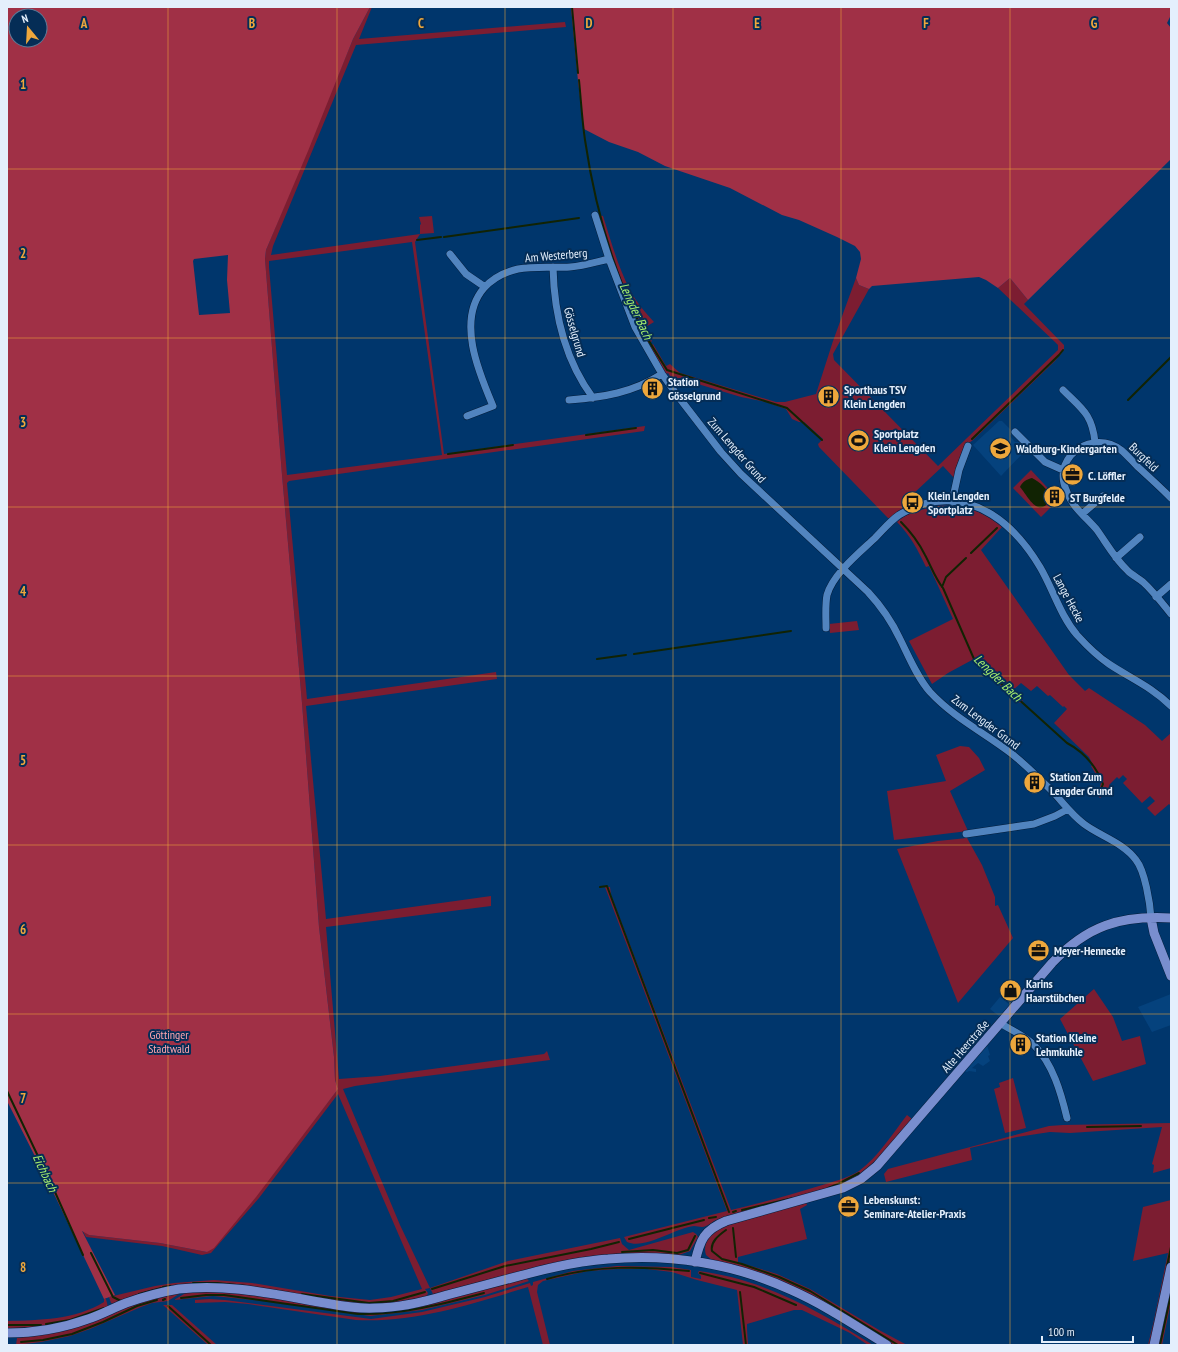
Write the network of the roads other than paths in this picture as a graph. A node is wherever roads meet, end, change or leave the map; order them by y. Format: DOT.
graph roads {
  1 [pos="595,215"];
  2 [pos="450,254"];
  3 [pos="609,260"];
  4 [pos="553,267"];
  5 [pos="485,287"];
  6 [pos="662,374"];
  7 [pos="1063,390"];
  8 [pos="593,398"];
  9 [pos="569,400"];
  10 [pos="467,416"];
  11 [pos="1015,432"];
  12 [pos="1095,442"];
  13 [pos="968,446"];
  14 [pos="1063,470"];
  15 [pos="1103,496"];
  16 [pos="1171,498"];
  17 [pos="952,502"];
  18 [pos="1082,514"];
  19 [pos="1140,537"];
  20 [pos="1116,558"];
  21 [pos="843,569"];
  22 [pos="1171,584"];
  23 [pos="1156,597"];
  24 [pos="1171,614"];
  25 [pos="826,628"];
  26 [pos="1171,706"];
  27 [pos="1068,809"];
  28 [pos="966,834"];
  29 [pos="1151,918"];
  30 [pos="1171,918"];
  31 [pos="1171,976"];
  32 [pos="1000,1023"];
  33 [pos="1067,1118"];
  34 [pos="695,1262"];
  35 [pos="1171,1267"];
  36 [pos="7,1333"];
  37 [pos="887,1345"];
  38 [pos="1154,1345"];
  1 -- 3 [label="street, Zum Lengder Grund"];
  2 -- 5 [label="street"];
  3 -- 4 [label="street, Am Westerberg"];
  3 -- 6 [label="street, Zum Lengder Grund"];
  4 -- 5 [label="street, Am Westerberg"];
  4 -- 8 [label="street, Gösselgrund"];
  5 -- 10 [label="street, Am Westerberg"];
  6 -- 8 [label="street"];
  6 -- 21 [label="street, Zum Lengder Grund"];
  7 -- 12 [label="street"];
  8 -- 9 [label="street"];
  11 -- 14 [label="street"];
  12 -- 14 [label="street"];
  12 -- 16 [label="street, Burgfeld"];
  13 -- 17 [label="street"];
  14 -- 18 [label="street"];
  15 -- 18 [label="street"];
  17 -- 21 [label="street, Lange Hecke"];
  17 -- 26 [label="street, Lange Hecke"];
  18 -- 20 [label="street"];
  19 -- 20 [label="street"];
  20 -- 23 [label="street"];
  21 -- 25 [label="street"];
  21 -- 27 [label="street, Zum Lengder Grund"];
  22 -- 23 [label="street"];
  23 -- 24 [label="street"];
  27 -- 28 [label="street"];
  27 -- 29 [label="street, Zum Lengder Grund"];
  29 -- 30 [label="main road, Alte Heerstraße"];
  29 -- 31 [label="main road"];
  29 -- 32 [label="main road, Alte Heerstraße"];
  32 -- 33 [label="street"];
  32 -- 34 [label="main road, Alte Heerstraße"];
  34 -- 36 [label="main road"];
  34 -- 37 [label="main road"];
  35 -- 38 [label="main road"];
}
